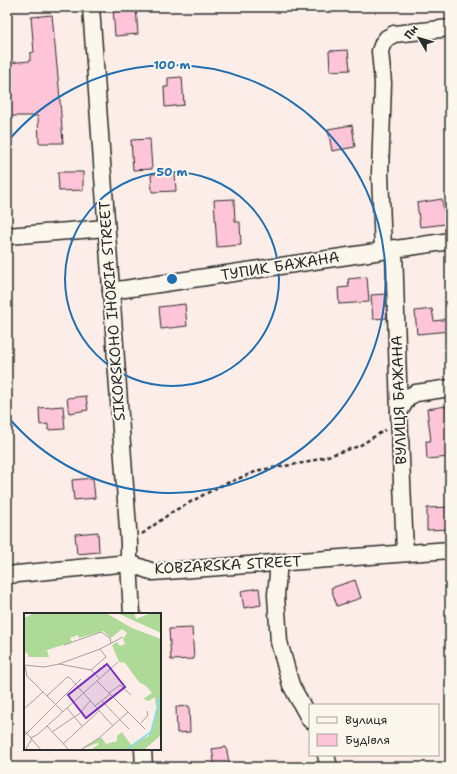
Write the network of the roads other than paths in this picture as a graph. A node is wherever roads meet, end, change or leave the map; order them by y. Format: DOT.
graph roads {
  1 [pos="92,7"];
  2 [pos="450,28"];
  3 [pos="106,228"];
  4 [pos="7,236"];
  5 [pos="450,241"];
  6 [pos="389,249"];
  7 [pos="111,292"];
  8 [pos="450,388"];
  9 [pos="399,412"];
  10 [pos="450,550"];
  11 [pos="405,552"];
  12 [pos="279,562"];
  13 [pos="128,563"];
  14 [pos="7,576"];
  15 [pos="132,613"];
  16 [pos="309,718"];
  17 [pos="143,750"];
  18 [pos="326,756"];
  19 [pos="144,767"];
  20 [pos="329,767"];
  1 -- 3 [label="street, SIKORSKOHO IHORIA STREET"];
  2 -- 6 [label="street, ВУЛИЦЯ БАЖАНА"];
  3 -- 4 [label="street"];
  3 -- 7 [label="street, SIKORSKOHO IHORIA STREET"];
  5 -- 6 [label="street, ТУПИК БАЖАНА"];
  6 -- 7 [label="street, ТУПИК БАЖАНА"];
  6 -- 9 [label="street, ВУЛИЦЯ БАЖАНА"];
  7 -- 13 [label="street, SIKORSKOHO IHORIA STREET"];
  8 -- 9 [label="street"];
  9 -- 11 [label="street, ВУЛИЦЯ БАЖАНА"];
  10 -- 11 [label="street, KOBZARSKA STREET"];
  11 -- 12 [label="street, KOBZARSKA STREET"];
  12 -- 13 [label="street, KOBZARSKA STREET"];
  12 -- 16 [label="street"];
  13 -- 14 [label="street, KOBZARSKA STREET"];
  13 -- 15 [label="street, SIKORSKOHO IHORIA STREET"];
  17 -- 19 [label="street"];
  18 -- 20 [label="street"];
}
